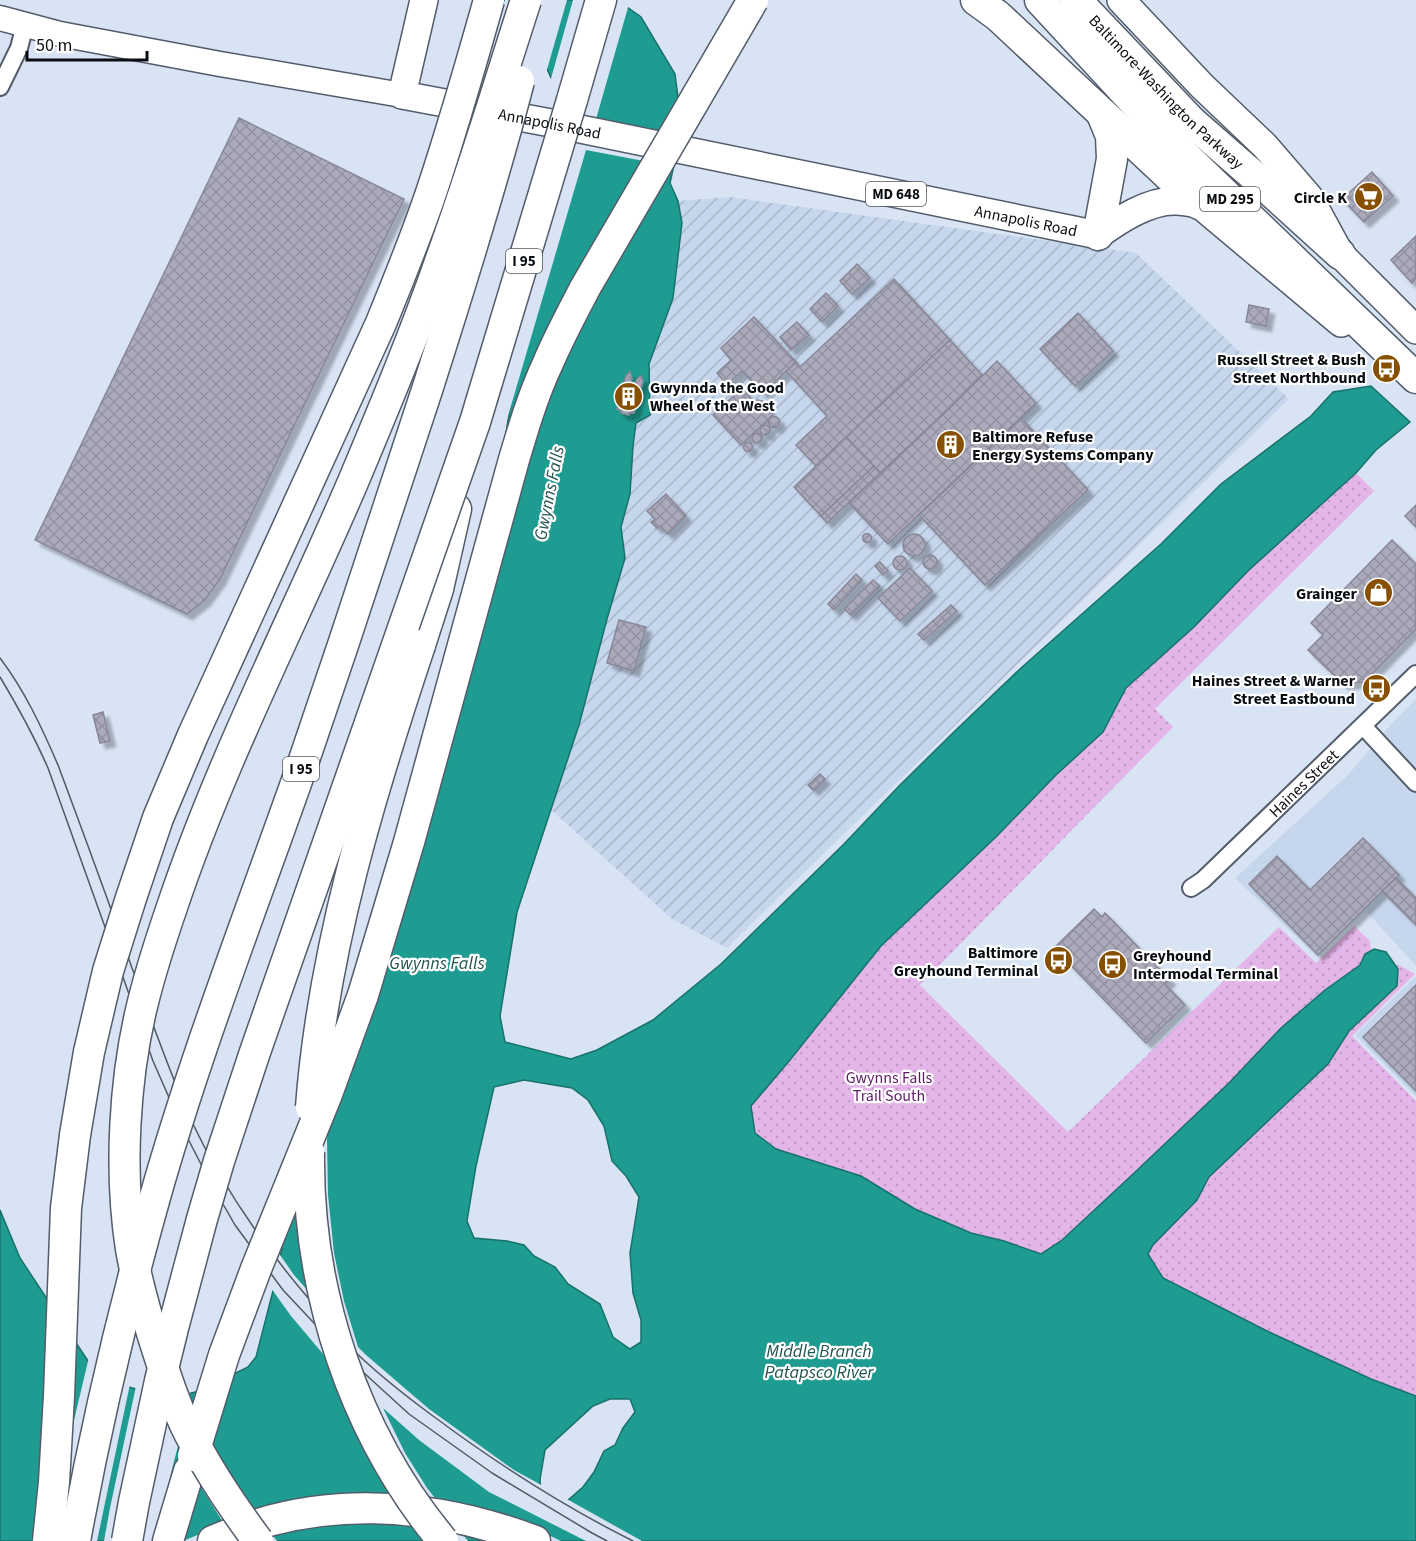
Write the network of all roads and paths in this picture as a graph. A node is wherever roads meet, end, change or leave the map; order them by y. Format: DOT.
graph roads {
  1 [pos="489,0"];
  2 [pos="526,0"];
  3 [pos="541,0"];
  4 [pos="601,0"];
  5 [pos="753,0"];
  6 [pos="976,0"];
  7 [pos="1101,0"];
  8 [pos="1121,0"];
  9 [pos="1056,4"];
  10 [pos="422,5"];
  11 [pos="0,18"];
  12 [pos="25,25"];
  13 [pos="0,87"];
  14 [pos="402,94"];
  15 [pos="1102,114"];
  16 [pos="1263,184"];
  17 [pos="1199,204"];
  18 [pos="1098,235"];
  19 [pos="1340,254"];
  20 [pos="1416,330"];
  21 [pos="1416,378"];
  22 [pos="475,422"];
  23 [pos="1416,674"];
  24 [pos="1363,726"];
  25 [pos="1416,783"];
  26 [pos="1191,888"];
  27 [pos="48,1541"];
  28 [pos="75,1541"];
  29 [pos="127,1541"];
  30 [pos="168,1541"];
  31 [pos="213,1541"];
  32 [pos="258,1541"];
  33 [pos="443,1541"];
  34 [pos="535,1541"];
  1 -- 27 [label="highway, bridge"];
  2 -- 32 [label="highway, bridge"];
  3 -- 28 [label="highway, I 95, bridge"];
  4 -- 22 [label="highway, I 95, bridge"];
  5 -- 30 [label="highway, bridge"];
  6 -- 15 [label="highway"];
  7 -- 16 [label="highway"];
  8 -- 19 [label="main road"];
  9 -- 16 [label="highway, Baltimore-Washington Parkway / MD 295"];
  9 -- 21 [label="highway, MD 295"];
  10 -- 14 [label="main road"];
  11 -- 12 [label="main road, Annapolis Road / MD 648"];
  12 -- 13 [label="street"];
  12 -- 14 [label="main road, Annapolis Road / MD 648"];
  14 -- 18 [label="main road, Annapolis Road / MD 648, bridge"];
  15 -- 17 [label="highway"];
  15 -- 18 [label="highway"];
  16 -- 19 [label="highway, Baltimore-Washington Parkway / MD 295"];
  17 -- 18 [label="main road"];
  17 -- 21 [label="main road"];
  19 -- 20 [label="main road, MD 295"];
  22 -- 29 [label="highway, I 95, bridge"];
  22 -- 33 [label="highway, bridge"];
  23 -- 24 [label="street, Haines Street"];
  24 -- 25 [label="street"];
  24 -- 26 [label="street, Haines Street"];
  31 -- 34 [label="highway, bridge"];
}
